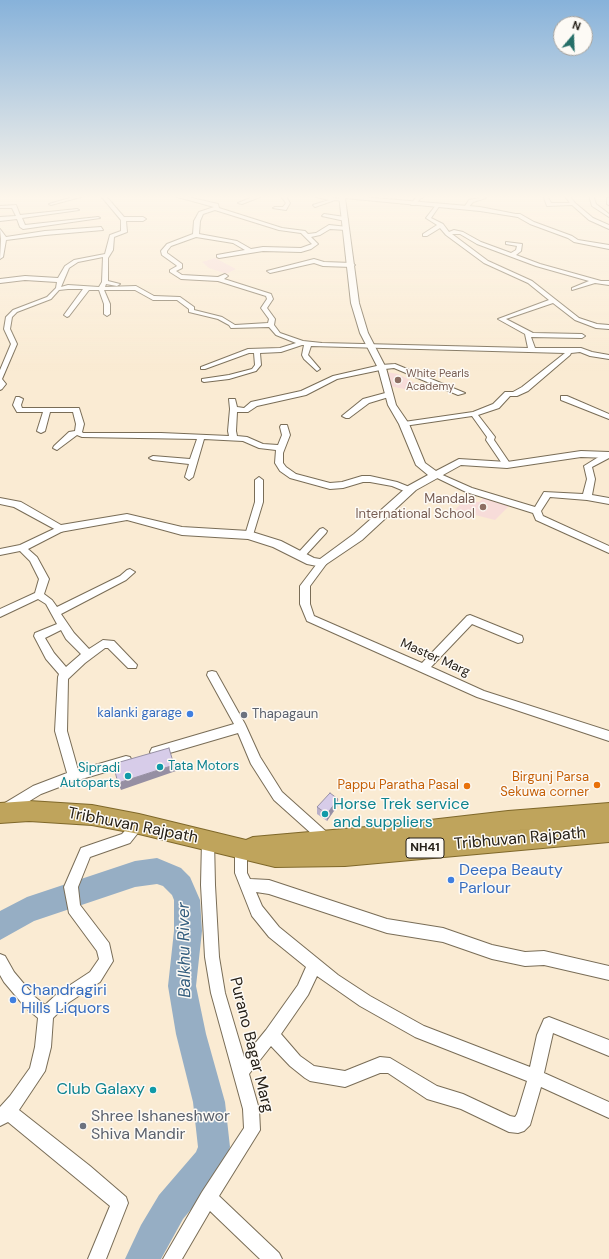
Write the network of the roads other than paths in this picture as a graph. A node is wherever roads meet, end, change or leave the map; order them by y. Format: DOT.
graph roads {
  1 [pos="164,254"];
  2 [pos="231,254"];
  3 [pos="350,254"];
  4 [pos="475,254"];
  5 [pos="509,254"];
  6 [pos="107,255"];
  7 [pos="512,255"];
  8 [pos="219,256"];
  9 [pos="352,265"];
  10 [pos="270,271"];
  11 [pos="60,280"];
  12 [pos="0,281"];
  13 [pos="596,281"];
  14 [pos="105,282"];
  15 [pos="608,282"];
  16 [pos="87,288"];
  17 [pos="125,288"];
  18 [pos="57,289"];
  19 [pos="101,289"];
  20 [pos="574,289"];
  21 [pos="553,301"];
  22 [pos="107,314"];
  23 [pos="67,315"];
  24 [pos="271,325"];
  25 [pos="609,327"];
  26 [pos="530,334"];
  27 [pos="582,336"];
  28 [pos="305,343"];
  29 [pos="369,345"];
  30 [pos="532,349"];
  31 [pos="257,350"];
  32 [pos="568,351"];
  33 [pos="609,357"];
  34 [pos="203,368"];
  35 [pos="381,368"];
  36 [pos="317,369"];
  37 [pos="0,379"];
  38 [pos="204,380"];
  39 [pos="0,388"];
  40 [pos="461,393"];
  41 [pos="388,394"];
  42 [pos="564,398"];
  43 [pos="19,399"];
  44 [pos="232,401"];
  45 [pos="234,409"];
  46 [pos="47,410"];
  47 [pos="474,414"];
  48 [pos="346,416"];
  49 [pos="609,417"];
  50 [pos="404,424"];
  51 [pos="284,427"];
  52 [pos="41,431"];
  53 [pos="78,433"];
  54 [pos="202,437"];
  55 [pos="234,438"];
  56 [pos="57,448"];
  57 [pos="280,448"];
  58 [pos="609,455"];
  59 [pos="153,458"];
  60 [pos="194,462"];
  61 [pos="507,465"];
  62 [pos="435,475"];
  63 [pos="189,477"];
  64 [pos="259,480"];
  65 [pos="409,490"];
  66 [pos="588,497"];
  67 [pos="0,501"];
  68 [pos="609,502"];
  69 [pos="537,511"];
  70 [pos="60,529"];
  71 [pos="323,531"];
  72 [pos="249,535"];
  73 [pos="22,548"];
  74 [pos="609,550"];
  75 [pos="0,552"];
  76 [pos="301,555"];
  77 [pos="322,563"];
  78 [pos="130,572"];
  79 [pos="39,595"];
  80 [pos="57,612"];
  81 [pos="0,613"];
  82 [pos="64,625"];
  83 [pos="518,639"];
  84 [pos="88,655"];
  85 [pos="132,665"];
  86 [pos="423,669"];
  87 [pos="66,674"];
  88 [pos="212,675"];
  89 [pos="242,728"];
  90 [pos="609,736"];
  91 [pos="74,776"];
  92 [pos="0,813"];
  93 [pos="609,813"];
  94 [pos="139,824"];
  95 [pos="609,832"];
  96 [pos="208,840"];
  97 [pos="326,840"];
  98 [pos="241,848"];
  99 [pos="245,885"];
  100 [pos="0,961"];
  101 [pos="314,965"];
  102 [pos="609,974"];
  103 [pos="46,1015"];
  104 [pos="271,1035"];
  105 [pos="609,1048"];
  106 [pos="241,1072"];
  107 [pos="536,1077"];
  108 [pos="609,1110"];
  109 [pos="4,1115"];
  110 [pos="208,1198"];
  111 [pos="97,1259"];
  112 [pos="172,1259"];
  113 [pos="274,1259"];
  1 -- 24 [label="street"];
  2 -- 8 [label="street"];
  3 -- 9 [label="street"];
  4 -- 21 [label="street"];
  5 -- 7 [label="street"];
  6 -- 11 [label="street"];
  6 -- 14 [label="street"];
  7 -- 13 [label="street"];
  9 -- 10 [label="street"];
  9 -- 29 [label="street"];
  11 -- 12 [label="street"];
  11 -- 18 [label="street"];
  13 -- 15 [label="street"];
  13 -- 20 [label="street"];
  14 -- 17 [label="street"];
  14 -- 19 [label="street"];
  16 -- 18 [label="street"];
  16 -- 19 [label="street"];
  16 -- 23 [label="street"];
  17 -- 19 [label="street"];
  17 -- 24 [label="street"];
  18 -- 37 [label="street"];
  19 -- 22 [label="street"];
  21 -- 25 [label="street"];
  21 -- 26 [label="street"];
  24 -- 28 [label="street"];
  26 -- 27 [label="street"];
  26 -- 30 [label="street"];
  28 -- 29 [label="street"];
  28 -- 31 [label="street"];
  28 -- 36 [label="street"];
  29 -- 30 [label="street"];
  29 -- 35 [label="street"];
  30 -- 32 [label="street"];
  31 -- 34 [label="street"];
  31 -- 38 [label="street"];
  32 -- 33 [label="street"];
  32 -- 47 [label="street"];
  35 -- 40 [label="street"];
  35 -- 41 [label="street"];
  35 -- 45 [label="street"];
  37 -- 39 [label="street"];
  41 -- 48 [label="street"];
  41 -- 50 [label="street"];
  42 -- 49 [label="street"];
  43 -- 46 [label="street"];
  44 -- 45 [label="street"];
  45 -- 55 [label="street"];
  46 -- 52 [label="street"];
  46 -- 53 [label="street"];
  47 -- 50 [label="street"];
  47 -- 61 [label="street"];
  50 -- 62 [label="street"];
  51 -- 57 [label="street"];
  53 -- 54 [label="street"];
  53 -- 56 [label="street"];
  54 -- 55 [label="street"];
  54 -- 60 [label="street"];
  55 -- 57 [label="street"];
  57 -- 65 [label="street"];
  58 -- 61 [label="street"];
  58 -- 66 [label="street"];
  59 -- 60 [label="street"];
  60 -- 63 [label="street"];
  61 -- 62 [label="street"];
  62 -- 65 [label="street"];
  62 -- 69 [label="street"];
  64 -- 72 [label="street"];
  65 -- 77 [label="street"];
  66 -- 68 [label="street"];
  66 -- 69 [label="street"];
  67 -- 70 [label="street"];
  69 -- 74 [label="street"];
  70 -- 72 [label="street"];
  70 -- 73 [label="street"];
  71 -- 76 [label="street"];
  72 -- 76 [label="street"];
  73 -- 75 [label="street"];
  73 -- 79 [label="street"];
  76 -- 77 [label="street"];
  77 -- 86 [label="street, Master Marg"];
  78 -- 80 [label="street"];
  79 -- 80 [label="street"];
  79 -- 81 [label="street"];
  80 -- 82 [label="street"];
  82 -- 84 [label="street"];
  82 -- 87 [label="street"];
  83 -- 86 [label="street"];
  84 -- 85 [label="street"];
  84 -- 87 [label="street"];
  86 -- 90 [label="street, Master Marg"];
  87 -- 91 [label="street"];
  88 -- 89 [label="street"];
  89 -- 91 [label="street"];
  89 -- 97 [label="street"];
  91 -- 92 [label="street"];
  92 -- 94 [label="highway, Tribhuvan Rajpath / NH41"];
  93 -- 97 [label="highway, Tribhuvan Rajpath / NH41"];
  94 -- 96 [label="highway, Tribhuvan Rajpath / NH41"];
  94 -- 103 [label="street"];
  95 -- 98 [label="highway, Tribhuvan Rajpath / NH41"];
  96 -- 98 [label="highway, Tribhuvan Rajpath / NH41"];
  96 -- 106 [label="street, Purano Bagar Marg"];
  97 -- 98 [label="highway, Tribhuvan Rajpath / NH41"];
  98 -- 99 [label="street"];
  99 -- 101 [label="street"];
  99 -- 102 [label="street"];
  100 -- 103 [label="street"];
  101 -- 104 [label="street"];
  101 -- 107 [label="street"];
  103 -- 109 [label="street"];
  104 -- 106 [label="street"];
  104 -- 107 [label="street"];
  105 -- 107 [label="street"];
  106 -- 110 [label="street, Purano Bagar Marg"];
  107 -- 108 [label="street"];
  109 -- 111 [label="street"];
  110 -- 112 [label="street, Purano Bagar Marg"];
  110 -- 113 [label="street"];
}
